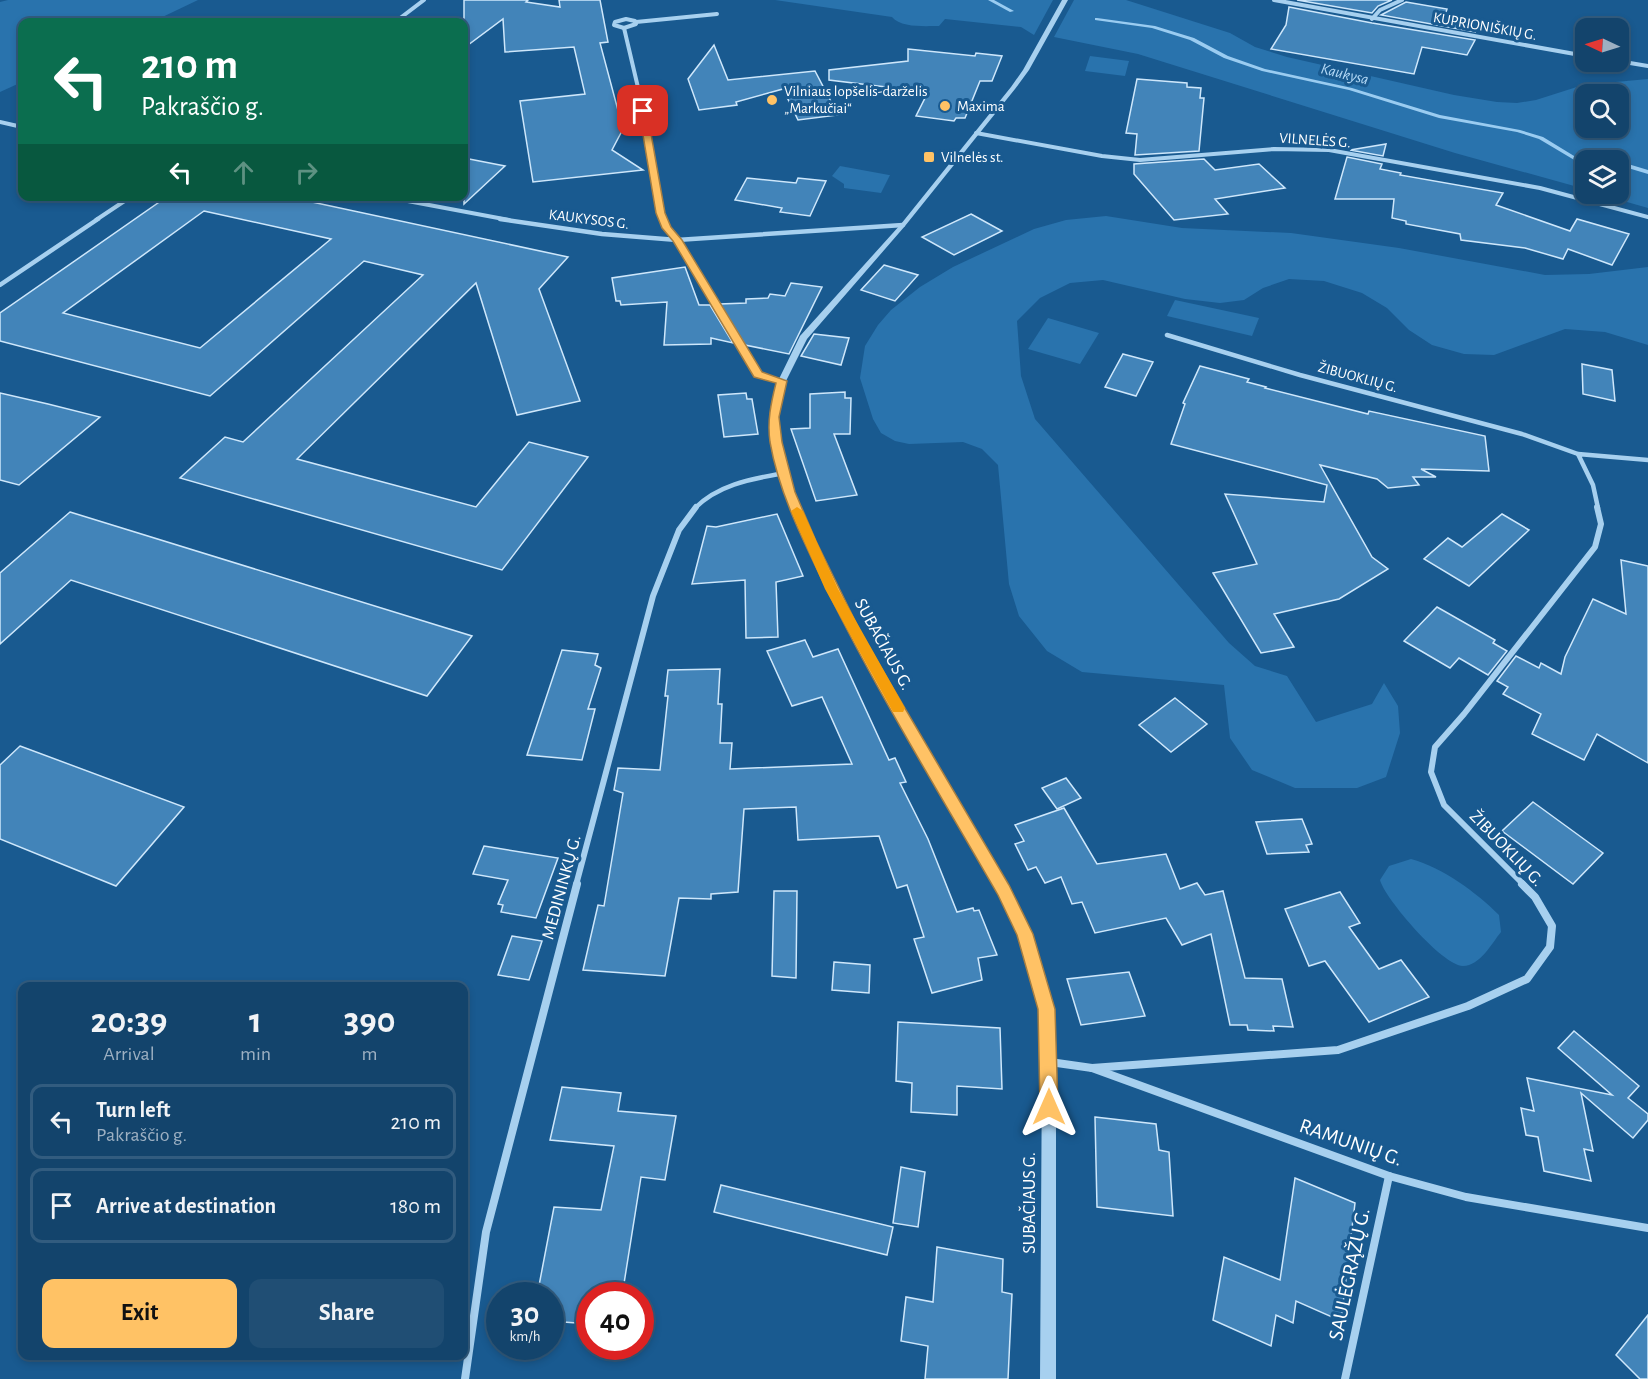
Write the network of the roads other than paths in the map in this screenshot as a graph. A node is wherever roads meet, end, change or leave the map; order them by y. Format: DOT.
graph roads {
  1 [pos="424,0"];
  2 [pos="1065,0"];
  3 [pos="1274,0"];
  4 [pos="1402,0"];
  5 [pos="717,14"];
  6 [pos="400,18"];
  7 [pos="1372,19"];
  8 [pos="636,22"];
  9 [pos="624,28"];
  10 [pos="1575,54"];
  11 [pos="1629,63"];
  12 [pos="1648,66"];
  13 [pos="0,122"];
  14 [pos="18,126"];
  15 [pos="976,133"];
  16 [pos="125,201"];
  17 [pos="405,201"];
  18 [pos="1648,217"];
  19 [pos="903,225"];
  20 [pos="677,240"];
  21 [pos="0,285"];
  22 [pos="1167,335"];
  23 [pos="782,381"];
  24 [pos="1578,454"];
  25 [pos="1648,460"];
  26 [pos="784,473"];
  27 [pos="1049,1062"];
  28 [pos="1092,1068"];
  29 [pos="1389,1176"];
  30 [pos="1648,1228"];
  31 [pos="468,1358"];
  32 [pos="468,1360"];
  33 [pos="465,1379"];
  34 [pos="1048,1379"];
  35 [pos="1345,1379"];
  1 -- 6 [label="street"];
  2 -- 15 [label="street, SUBAČIAUS G."];
  3 -- 7 [label="street, KUPRIONIŠKIŲ G."];
  4 -- 7 [label="street"];
  5 -- 8 [label="street"];
  7 -- 10 [label="street, KUPRIONIŠKIŲ G."];
  8 -- 9 [label="street"];
  8 -- 9 [label="street"];
  9 -- 20 [label="street"];
  11 -- 12 [label="street"];
  13 -- 14 [label="street"];
  15 -- 18 [label="street, VILNELĖS G."];
  15 -- 19 [label="street, SUBAČIAUS G."];
  16 -- 21 [label="street"];
  17 -- 20 [label="street, KAUKYSOS G."];
  19 -- 20 [label="street, KAUKYSOS G."];
  19 -- 23 [label="street, SUBAČIAUS G."];
  20 -- 23 [label="street"];
  22 -- 24 [label="street, ŽIBUOKLIŲ G."];
  23 -- 26 [label="street, SUBAČIAUS G."];
  24 -- 25 [label="street, ŽIBUOKLIŲ G."];
  24 -- 28 [label="street, ŽIBUOKLIŲ G."];
  26 -- 27 [label="street, SUBAČIAUS G."];
  26 -- 31 [label="street, MEDININKŲ G."];
  27 -- 28 [label="street, RAMUNIŲ G."];
  27 -- 34 [label="street, SUBAČIAUS G."];
  28 -- 29 [label="street, RAMUNIŲ G."];
  29 -- 30 [label="street, RAMUNIŲ G."];
  29 -- 35 [label="street, SAULĖGRĄŽŲ G."];
  32 -- 33 [label="street, MEDININKŲ G."];
}
